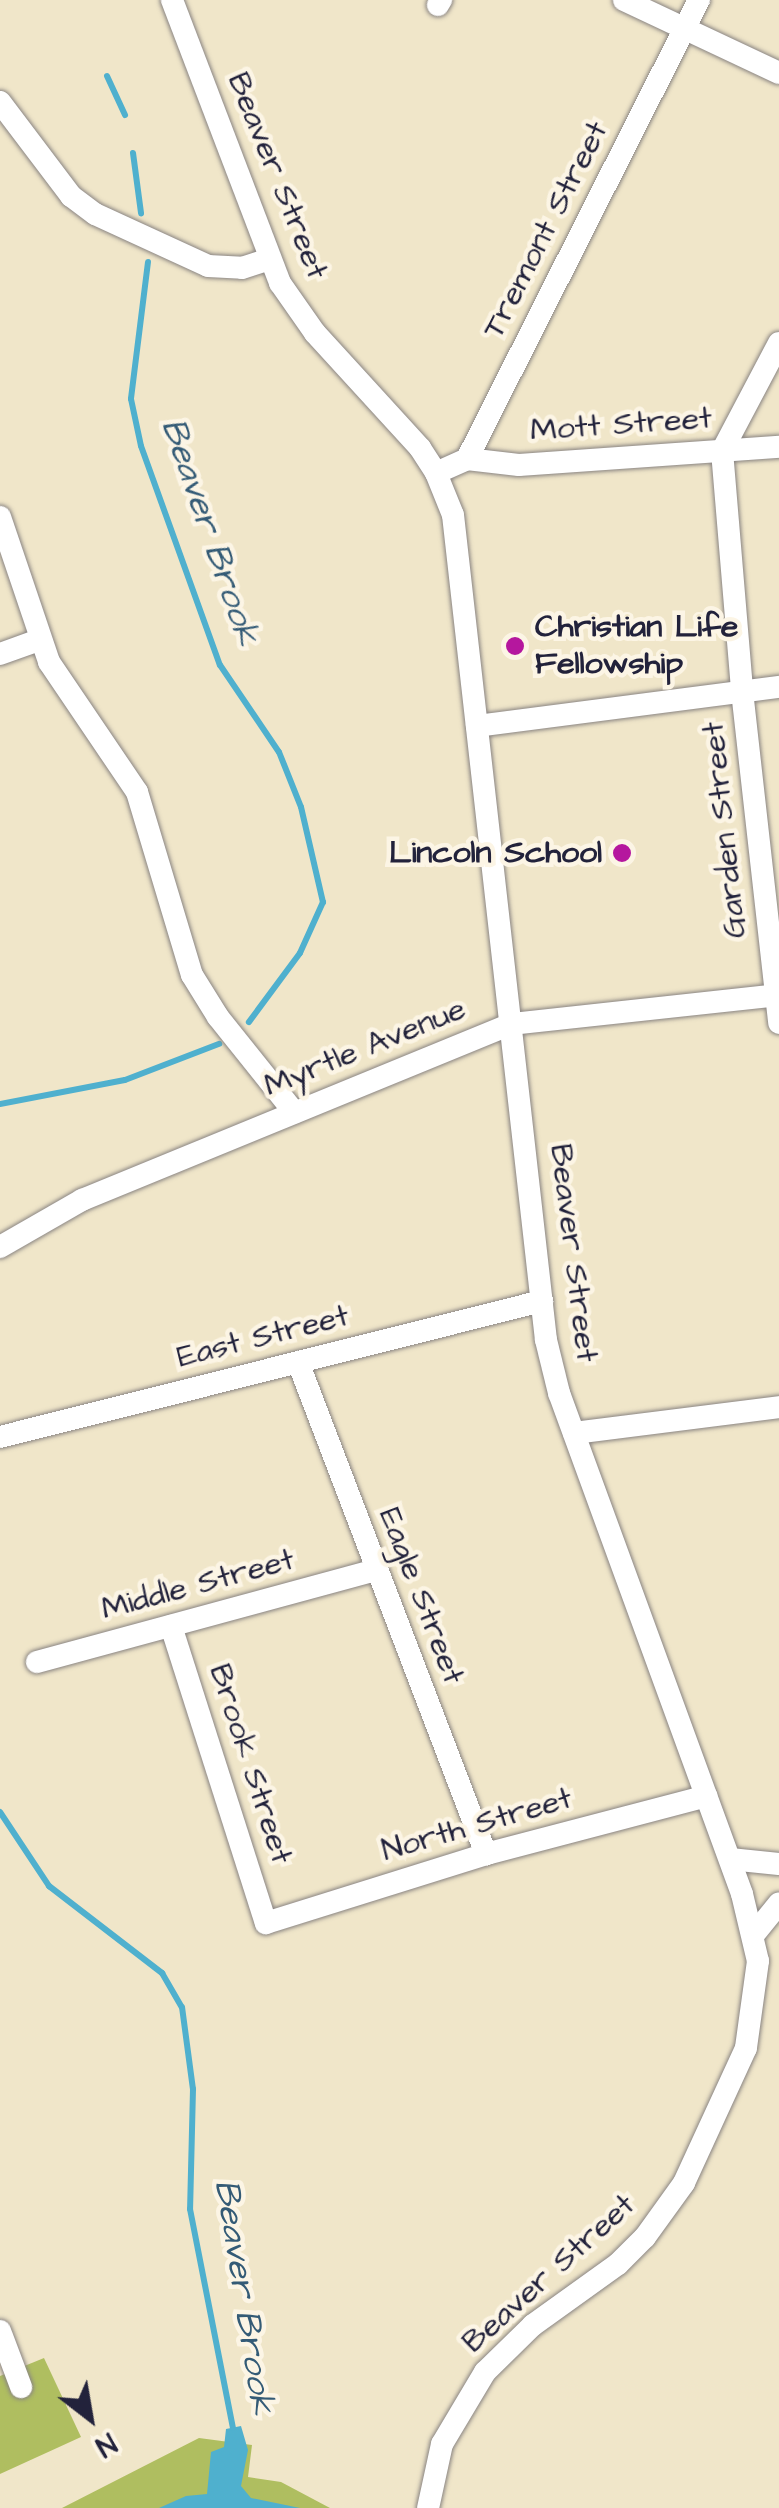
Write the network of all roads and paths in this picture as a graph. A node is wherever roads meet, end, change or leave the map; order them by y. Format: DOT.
graph roads {
  1 [pos="172,0"];
  2 [pos="624,0"];
  3 [pos="696,0"];
  4 [pos="682,29"];
  5 [pos="779,73"];
  6 [pos="0,102"];
  7 [pos="270,259"];
  8 [pos="779,343"];
  9 [pos="779,446"];
  10 [pos="722,452"];
  11 [pos="467,459"];
  12 [pos="436,473"];
  13 [pos="0,517"];
  14 [pos="39,640"];
  15 [pos="0,654"];
  16 [pos="779,687"];
  17 [pos="742,691"];
  18 [pos="477,726"];
  19 [pos="777,995"];
  20 [pos="779,1023"];
  21 [pos="512,1024"];
  22 [pos="294,1112"];
  23 [pos="0,1247"];
  24 [pos="542,1301"];
  25 [pos="298,1362"];
  26 [pos="779,1407"];
  27 [pos="574,1432"];
  28 [pos="0,1437"];
  29 [pos="376,1570"];
  30 [pos="171,1626"];
  31 [pos="38,1662"];
  32 [pos="708,1796"];
  33 [pos="486,1854"];
  34 [pos="730,1859"];
  35 [pos="779,1864"];
  36 [pos="779,1903"];
  37 [pos="266,1923"];
  38 [pos="755,1933"];
  39 [pos="0,2331"];
  40 [pos="20,2388"];
  41 [pos="428,2508"];
  1 -- 7 [label="street, Beaver Street"];
  2 -- 4 [label="street"];
  3 -- 4 [label="street, Tremont Street"];
  4 -- 5 [label="street"];
  4 -- 11 [label="street, Tremont Street"];
  6 -- 7 [label="street"];
  7 -- 12 [label="street, Beaver Street"];
  8 -- 10 [label="street"];
  9 -- 10 [label="street, Mott Street"];
  10 -- 11 [label="street, Mott Street"];
  10 -- 17 [label="street, Garden Street"];
  11 -- 12 [label="street"];
  12 -- 18 [label="street, Beaver Street"];
  13 -- 14 [label="street"];
  14 -- 15 [label="street"];
  14 -- 22 [label="street"];
  16 -- 17 [label="street"];
  17 -- 18 [label="street"];
  17 -- 19 [label="street, Garden Street"];
  18 -- 21 [label="street, Beaver Street"];
  19 -- 20 [label="street, Garden Street"];
  19 -- 21 [label="street, Myrtle Avenue"];
  21 -- 22 [label="street, Myrtle Avenue"];
  21 -- 24 [label="street, Beaver Street"];
  22 -- 23 [label="street, Myrtle Avenue"];
  24 -- 25 [label="street, East Street"];
  24 -- 27 [label="street, Beaver Street"];
  25 -- 28 [label="street, East Street"];
  25 -- 29 [label="street, Eagle Street"];
  26 -- 27 [label="street"];
  27 -- 32 [label="street, Beaver Street"];
  29 -- 30 [label="street, Middle Street"];
  29 -- 33 [label="street, Eagle Street"];
  30 -- 31 [label="street, Middle Street"];
  30 -- 37 [label="street, Brook Street"];
  32 -- 33 [label="street, North Street"];
  32 -- 34 [label="street, Beaver Street"];
  33 -- 37 [label="street, North Street"];
  34 -- 35 [label="street"];
  34 -- 38 [label="street, Beaver Street"];
  36 -- 38 [label="street"];
  38 -- 41 [label="street, Beaver Street"];
  39 -- 40 [label="street"];
}
